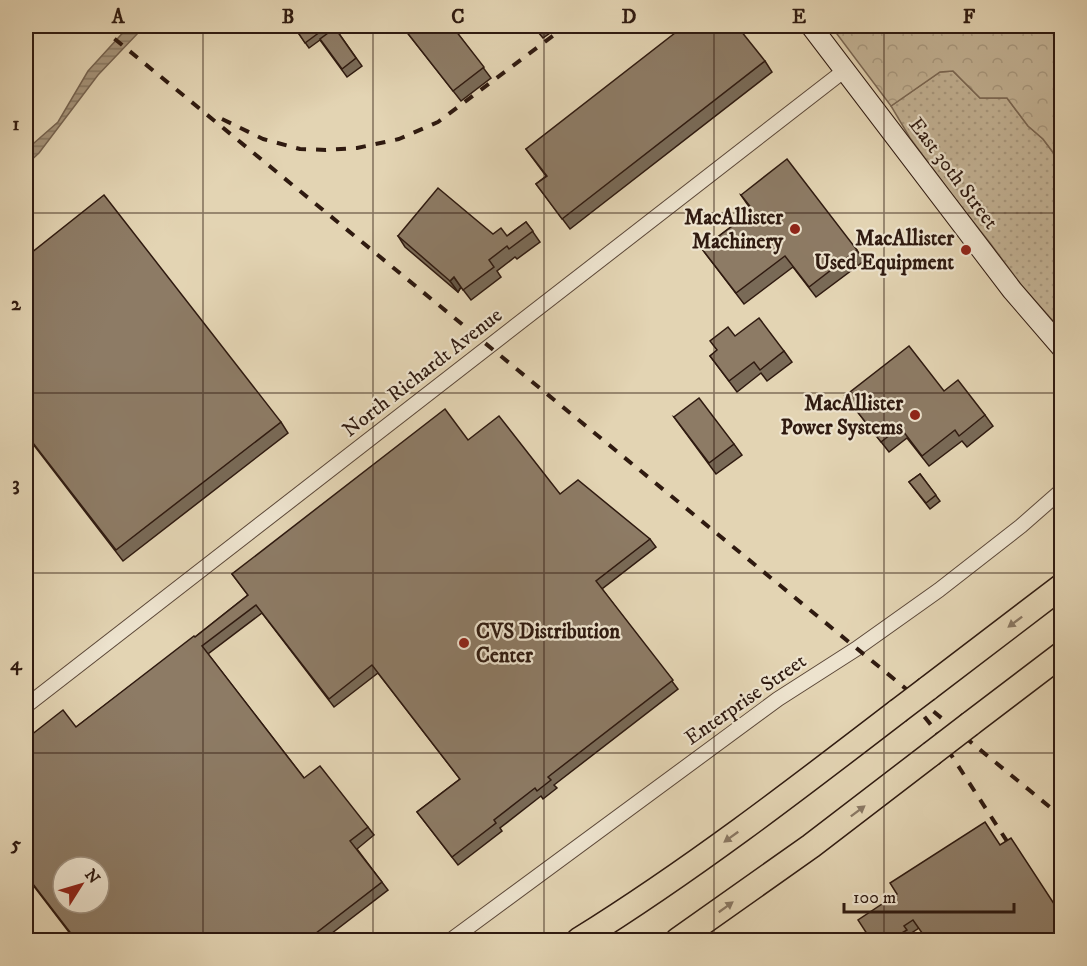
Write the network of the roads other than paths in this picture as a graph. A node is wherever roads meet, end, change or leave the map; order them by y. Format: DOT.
graph roads {
  1 [pos="811,26"];
  2 [pos="845,70"];
  3 [pos="1062,348"];
  4 [pos="1062,490"];
  5 [pos="1062,586"];
  6 [pos="1062,654"];
  7 [pos="26,706"];
  8 [pos="451,940"];
  9 [pos="579,940"];
  10 [pos="678,940"];
  1 -- 2 [label="main road, East 30th Street"];
  2 -- 3 [label="main road, East 30th Street"];
  2 -- 7 [label="street, North Richardt Avenue"];
  4 -- 8 [label="street, Enterprise Street"];
  5 -- 9 [label="highway, one-way, bridge"];
  10 -- 6 [label="highway, one-way, bridge"];
}
